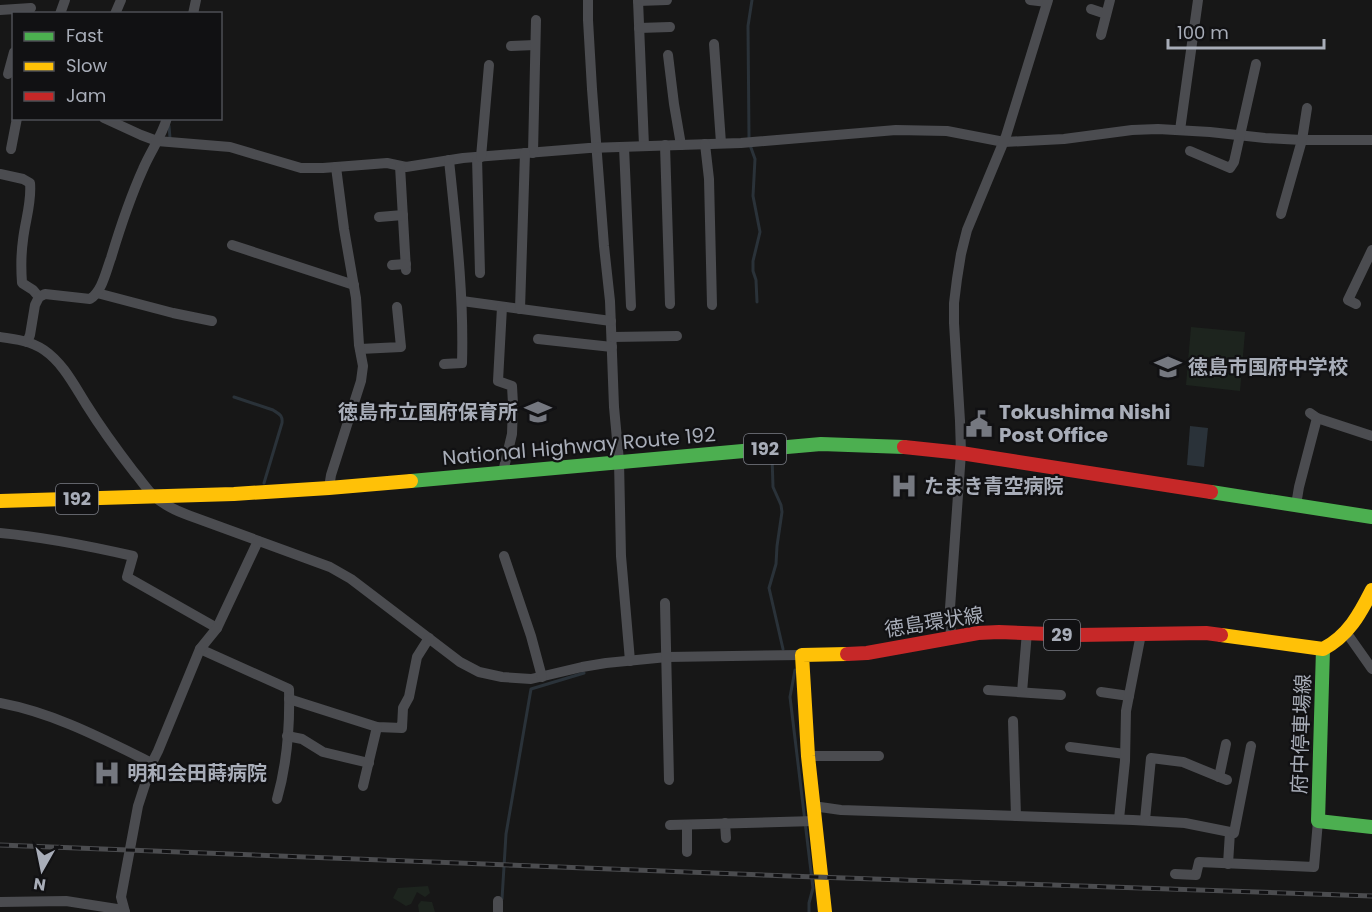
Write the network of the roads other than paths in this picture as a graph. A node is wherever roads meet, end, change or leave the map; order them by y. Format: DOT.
graph roads {
  1 [pos="588,0"];
  2 [pos="638,0"];
  3 [pos="667,0"];
  4 [pos="1030,0"];
  5 [pos="1110,0"];
  6 [pos="1198,0"];
  7 [pos="1048,1"];
  8 [pos="31,8"];
  9 [pos="1090,9"];
  10 [pos="0,10"];
  11 [pos="14,11"];
  12 [pos="1106,14"];
  13 [pos="536,20"];
  14 [pos="670,27"];
  15 [pos="639,28"];
  16 [pos="1101,35"];
  17 [pos="714,44"];
  18 [pos="535,45"];
  19 [pos="511,46"];
  20 [pos="668,55"];
  21 [pos="12,58"];
  22 [pos="1256,64"];
  23 [pos="489,65"];
  24 [pos="7,74"];
  25 [pos="1307,108"];
  26 [pos="17,120"];
  27 [pos="108,120"];
  28 [pos="166,120"];
  29 [pos="1180,130"];
  30 [pos="1241,135"];
  31 [pos="1302,140"];
  32 [pos="1372,140"];
  33 [pos="157,141"];
  34 [pos="1004,142"];
  35 [pos="722,143"];
  36 [pos="705,144"];
  37 [pos="665,145"];
  38 [pos="681,145"];
  39 [pos="644,146"];
  40 [pos="624,147"];
  41 [pos="596,148"];
  42 [pos="12,149"];
  43 [pos="1190,152"];
  44 [pos="529,153"];
  45 [pos="479,157"];
  46 [pos="449,160"];
  47 [pos="400,166"];
  48 [pos="336,167"];
  49 [pos="0,174"];
  50 [pos="1281,214"];
  51 [pos="403,215"];
  52 [pos="379,217"];
  53 [pos="250,237"];
  54 [pos="232,245"];
  55 [pos="247,249"];
  56 [pos="1372,250"];
  57 [pos="392,265"];
  58 [pos="480,273"];
  59 [pos="354,285"];
  60 [pos="97,293"];
  61 [pos="39,297"];
  62 [pos="462,301"];
  63 [pos="670,304"];
  64 [pos="1356,304"];
  65 [pos="712,305"];
  66 [pos="631,306"];
  67 [pos="397,307"];
  68 [pos="502,307"];
  69 [pos="520,309"];
  70 [pos="212,321"];
  71 [pos="611,321"];
  72 [pos="677,336"];
  73 [pos="0,337"];
  74 [pos="538,339"];
  75 [pos="27,342"];
  76 [pos="612,342"];
  77 [pos="360,350"];
  78 [pos="444,364"];
  79 [pos="1372,436"];
  80 [pos="960,453"];
  81 [pos="619,462"];
  82 [pos="503,472"];
  83 [pos="329,488"];
  84 [pos="155,497"];
  85 [pos="0,501"];
  86 [pos="1296,505"];
  87 [pos="1372,517"];
  88 [pos="0,533"];
  89 [pos="258,541"];
  90 [pos="504,556"];
  91 [pos="1372,590"];
  92 [pos="665,603"];
  93 [pos="217,628"];
  94 [pos="1346,632"];
  95 [pos="1027,633"];
  96 [pos="1141,634"];
  97 [pos="429,638"];
  98 [pos="951,638"];
  99 [pos="200,649"];
  100 [pos="1323,649"];
  101 [pos="802,656"];
  102 [pos="667,657"];
  103 [pos="630,661"];
  104 [pos="1372,669"];
  105 [pos="542,677"];
  106 [pos="988,690"];
  107 [pos="1022,692"];
  108 [pos="1101,692"];
  109 [pos="1061,695"];
  110 [pos="1129,696"];
  111 [pos="289,699"];
  112 [pos="0,703"];
  113 [pos="1013,721"];
  114 [pos="377,727"];
  115 [pos="287,736"];
  116 [pos="1251,746"];
  117 [pos="1070,747"];
  118 [pos="1223,749"];
  119 [pos="1125,754"];
  120 [pos="808,756"];
  121 [pos="879,756"];
  122 [pos="152,763"];
  123 [pos="369,763"];
  124 [pos="669,780"];
  125 [pos="363,786"];
  126 [pos="277,800"];
  127 [pos="813,806"];
  128 [pos="1016,816"];
  129 [pos="1119,819"];
  130 [pos="1145,820"];
  131 [pos="808,821"];
  132 [pos="1318,821"];
  133 [pos="725,823"];
  134 [pos="670,825"];
  135 [pos="687,825"];
  136 [pos="1372,827"];
  137 [pos="1234,833"];
  138 [pos="726,838"];
  139 [pos="687,852"];
  140 [pos="1228,864"];
  141 [pos="1175,874"];
  142 [pos="0,902"];
  143 [pos="125,912"];
  144 [pos="825,912"];
  1 -- 41 [label="street"];
  2 -- 3 [label="street"];
  2 -- 15 [label="street"];
  4 -- 7 [label="street"];
  5 -- 12 [label="street"];
  6 -- 29 [label="street"];
  7 -- 34 [label="street"];
  8 -- 11 [label="street"];
  9 -- 12 [label="street"];
  10 -- 11 [label="street"];
  12 -- 16 [label="street"];
  13 -- 18 [label="street"];
  14 -- 15 [label="street"];
  15 -- 39 [label="street"];
  17 -- 35 [label="street"];
  18 -- 19 [label="street"];
  18 -- 44 [label="street"];
  20 -- 38 [label="street"];
  21 -- 24 [label="street"];
  22 -- 30 [label="street"];
  23 -- 45 [label="street"];
  25 -- 31 [label="street"];
  26 -- 42 [label="street"];
  27 -- 33 [label="street"];
  28 -- 33 [label="street"];
  29 -- 30 [label="street"];
  29 -- 34 [label="street"];
  30 -- 31 [label="street"];
  30 -- 43 [label="street"];
  31 -- 32 [label="street"];
  31 -- 50 [label="street"];
  33 -- 48 [label="street"];
  33 -- 60 [label="street"];
  34 -- 35 [label="street"];
  34 -- 80 [label="street"];
  35 -- 36 [label="street"];
  36 -- 38 [label="street"];
  36 -- 65 [label="street"];
  37 -- 38 [label="street"];
  37 -- 39 [label="street"];
  37 -- 63 [label="street"];
  39 -- 40 [label="street"];
  40 -- 41 [label="street"];
  40 -- 66 [label="street"];
  41 -- 44 [label="street"];
  41 -- 71 [label="street"];
  44 -- 45 [label="street"];
  44 -- 69 [label="street"];
  45 -- 46 [label="street"];
  45 -- 58 [label="street"];
  46 -- 47 [label="street"];
  46 -- 62 [label="street"];
  47 -- 48 [label="street"];
  47 -- 51 [label="street"];
  48 -- 59 [label="street"];
  49 -- 61 [label="street"];
  51 -- 52 [label="street"];
  51 -- 57 [label="street"];
  53 -- 55 [label="street"];
  54 -- 55 [label="street"];
  55 -- 59 [label="street"];
  56 -- 64 [label="street"];
  59 -- 77 [label="street"];
  60 -- 61 [label="street"];
  60 -- 70 [label="street"];
  61 -- 75 [label="street"];
  62 -- 68 [label="street"];
  62 -- 78 [label="street"];
  67 -- 77 [label="street"];
  68 -- 69 [label="street"];
  68 -- 82 [label="street"];
  69 -- 71 [label="street"];
  71 -- 76 [label="street"];
  72 -- 76 [label="street"];
  73 -- 75 [label="street"];
  74 -- 76 [label="street"];
  75 -- 84 [label="street"];
  76 -- 81 [label="street"];
  77 -- 83 [label="street"];
  79 -- 86 [label="street"];
  80 -- 81 [label="main road, National Highway Route 192 / 192"];
  80 -- 86 [label="main road, National Highway Route 192 / 192"];
  80 -- 98 [label="street"];
  81 -- 82 [label="main road, National Highway Route 192 / 192"];
  81 -- 103 [label="street"];
  82 -- 83 [label="main road, National Highway Route 192 / 192"];
  83 -- 84 [label="main road, National Highway Route 192 / 192"];
  84 -- 85 [label="main road, National Highway Route 192 / 192"];
  84 -- 89 [label="street"];
  86 -- 87 [label="main road, National Highway Route 192 / 192"];
  88 -- 93 [label="street"];
  89 -- 93 [label="street"];
  89 -- 97 [label="street"];
  90 -- 105 [label="street"];
  91 -- 94 [label="main road"];
  92 -- 102 [label="street"];
  93 -- 99 [label="street"];
  94 -- 100 [label="main road"];
  94 -- 104 [label="street"];
  95 -- 96 [label="main road, 徳島環状線 / 29"];
  95 -- 98 [label="main road, 徳島環状線 / 29"];
  95 -- 107 [label="street"];
  96 -- 100 [label="main road, 徳島環状線 / 29"];
  96 -- 110 [label="street"];
  97 -- 105 [label="street"];
  97 -- 114 [label="street"];
  98 -- 101 [label="main road, 徳島環状線 / 29"];
  99 -- 111 [label="street"];
  99 -- 122 [label="street"];
  100 -- 132 [label="main road, 府中停車場線"];
  101 -- 102 [label="street"];
  101 -- 120 [label="main road"];
  102 -- 103 [label="street"];
  102 -- 124 [label="street"];
  103 -- 105 [label="street"];
  106 -- 107 [label="street"];
  107 -- 109 [label="street"];
  108 -- 110 [label="street"];
  110 -- 119 [label="street"];
  111 -- 114 [label="street"];
  111 -- 115 [label="street"];
  112 -- 122 [label="street"];
  113 -- 128 [label="street"];
  114 -- 123 [label="street"];
  115 -- 123 [label="street"];
  115 -- 126 [label="street"];
  116 -- 137 [label="street"];
  117 -- 119 [label="street"];
  118 -- 130 [label="street"];
  119 -- 129 [label="street"];
  120 -- 121 [label="street"];
  120 -- 127 [label="main road"];
  122 -- 143 [label="street"];
  123 -- 125 [label="street"];
  127 -- 128 [label="street"];
  127 -- 131 [label="main road"];
  128 -- 129 [label="street"];
  129 -- 130 [label="street"];
  130 -- 140 [label="street"];
  131 -- 133 [label="street"];
  131 -- 144 [label="main road"];
  132 -- 136 [label="main road"];
  132 -- 140 [label="street"];
  133 -- 135 [label="street"];
  133 -- 138 [label="street"];
  134 -- 135 [label="street"];
  135 -- 139 [label="street"];
  140 -- 141 [label="street"];
  142 -- 143 [label="street"];
}
